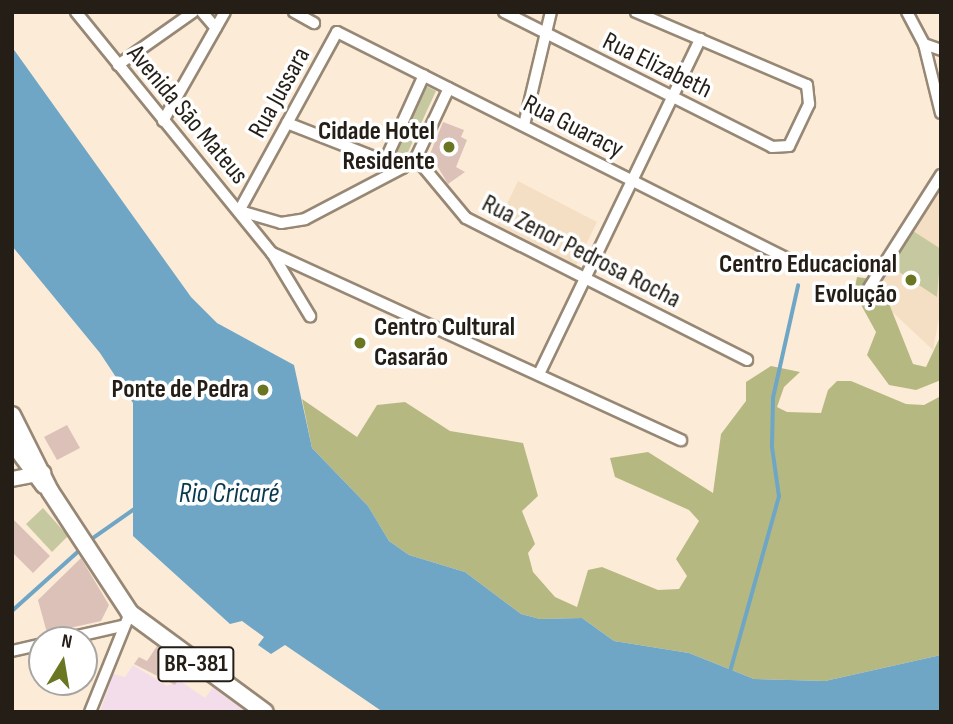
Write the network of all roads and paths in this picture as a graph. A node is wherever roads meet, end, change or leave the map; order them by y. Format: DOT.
graph roads {
  1 [pos="193,12"];
  2 [pos="202,12"];
  3 [pos="225,12"];
  4 [pos="294,12"];
  5 [pos="503,12"];
  6 [pos="551,12"];
  7 [pos="636,12"];
  8 [pos="907,12"];
  9 [pos="81,14"];
  10 [pos="314,23"];
  11 [pos="216,28"];
  12 [pos="337,32"];
  13 [pos="546,34"];
  14 [pos="700,39"];
  15 [pos="924,44"];
  16 [pos="941,50"];
  17 [pos="118,65"];
  18 [pos="424,75"];
  19 [pos="449,88"];
  20 [pos="669,95"];
  21 [pos="941,113"];
  22 [pos="163,121"];
  23 [pos="287,123"];
  24 [pos="524,125"];
  25 [pos="416,158"];
  26 [pos="385,161"];
  27 [pos="402,168"];
  28 [pos="941,175"];
  29 [pos="629,179"];
  30 [pos="239,211"];
  31 [pos="272,253"];
  32 [pos="790,260"];
  33 [pos="584,278"];
  34 [pos="869,288"];
  35 [pos="310,316"];
  36 [pos="747,360"];
  37 [pos="539,374"];
  38 [pos="14,429"];
  39 [pos="681,440"];
  40 [pos="38,474"];
  41 [pos="12,479"];
  42 [pos="126,619"];
  43 [pos="98,628"];
  44 [pos="90,712"];
  45 [pos="265,712"];
  1 -- 17 [label="street"];
  2 -- 11 [label="street"];
  3 -- 11 [label="street"];
  4 -- 10 [label="street"];
  5 -- 13 [label="street, Rua Elizabeth"];
  6 -- 13 [label="street"];
  7 -- 14 [label="street"];
  8 -- 15 [label="street"];
  9 -- 17 [label="street, Avenida São Mateus"];
  11 -- 22 [label="street"];
  12 -- 18 [label="street, Rua Guaracy"];
  12 -- 23 [label="street, Rua Jussara"];
  13 -- 20 [label="street, Rua Elizabeth"];
  13 -- 24 [label="street"];
  14 -- 20 [label="street"];
  14 -- 20 [label="street, Rua Elizabeth"];
  15 -- 16 [label="street"];
  15 -- 21 [label="street"];
  17 -- 22 [label="street, Avenida São Mateus"];
  18 -- 19 [label="street, Rua Guaracy"];
  18 -- 26 [label="street"];
  19 -- 24 [label="street, Rua Guaracy"];
  19 -- 25 [label="street"];
  20 -- 29 [label="street"];
  22 -- 30 [label="street, Avenida São Mateus"];
  23 -- 26 [label="street"];
  23 -- 30 [label="street, Rua Jussara"];
  24 -- 29 [label="street, Rua Guaracy"];
  25 -- 27 [label="street"];
  25 -- 33 [label="street, Rua Zenor Pedrosa Rocha"];
  26 -- 27 [label="street"];
  27 -- 30 [label="street"];
  28 -- 34 [label="street"];
  29 -- 32 [label="street, Rua Guaracy"];
  29 -- 33 [label="street"];
  30 -- 31 [label="street, Avenida São Mateus"];
  31 -- 35 [label="street, Avenida São Mateus"];
  31 -- 37 [label="street"];
  33 -- 36 [label="street, Rua Zenor Pedrosa Rocha"];
  33 -- 37 [label="street"];
  37 -- 39 [label="street"];
  38 -- 40 [label="main road, BR-381"];
  40 -- 41 [label="main road"];
  40 -- 42 [label="main road, BR-381"];
  42 -- 43 [label="street"];
  42 -- 44 [label="street"];
  42 -- 45 [label="main road, BR-381"];
}
